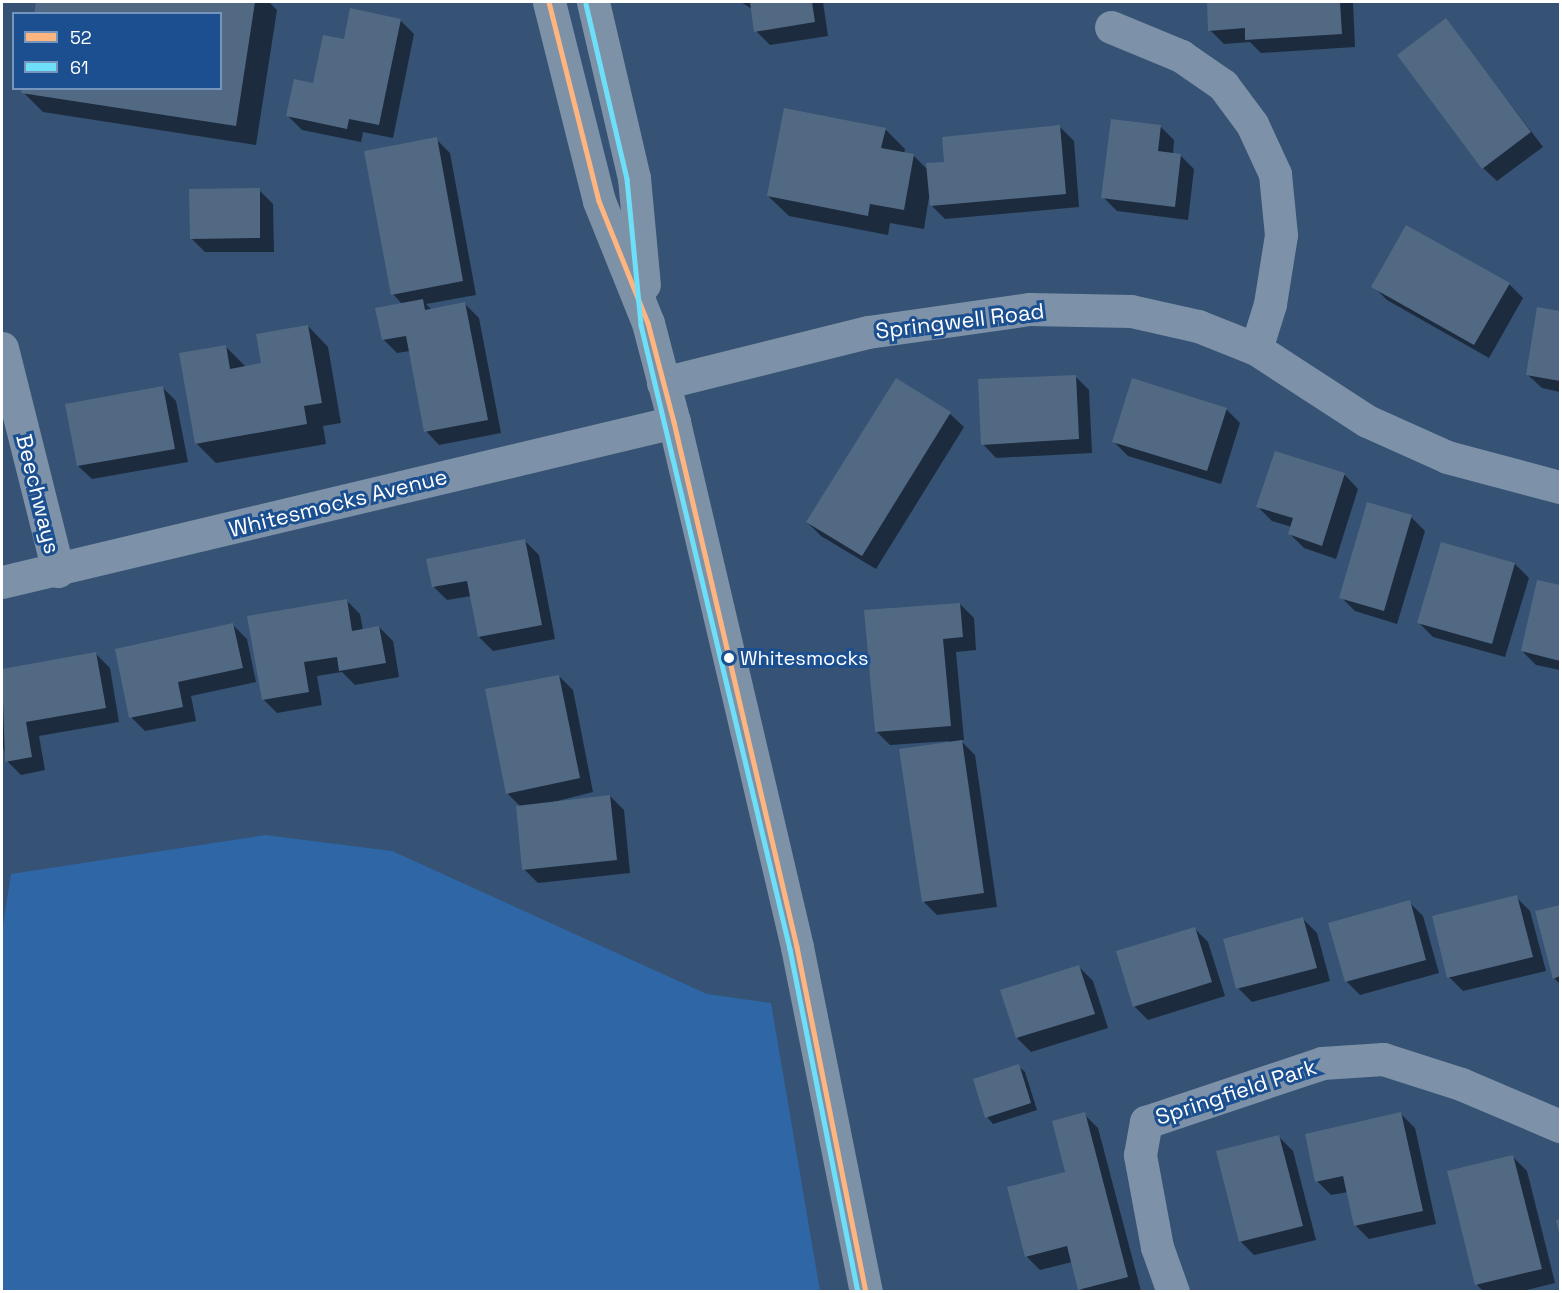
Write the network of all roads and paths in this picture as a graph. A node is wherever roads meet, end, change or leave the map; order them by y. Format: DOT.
graph roads {
  1 [pos="549,2"];
  2 [pos="593,2"];
  3 [pos="1111,27"];
  4 [pos="648,322"];
  5 [pos="2,348"];
  6 [pos="1256,349"];
  7 [pos="663,383"];
  8 [pos="674,422"];
  9 [pos="1560,487"];
  10 [pos="58,571"];
  11 [pos="2,582"];
  12 [pos="1560,1126"];
  13 [pos="866,1292"];
  14 [pos="1173,1292"];
  1 -- 4 [label="highway"];
  2 -- 4 [label="highway"];
  3 -- 6 [label="street"];
  4 -- 7 [label="highway"];
  5 -- 10 [label="street, Beechways"];
  6 -- 7 [label="street, Springwell Road"];
  6 -- 9 [label="street, Springwell Road"];
  7 -- 8 [label="highway"];
  8 -- 10 [label="street, Whitesmocks Avenue"];
  8 -- 13 [label="highway"];
  10 -- 11 [label="street, Whitesmocks Avenue"];
  12 -- 14 [label="street, Springfield Park"];
}
